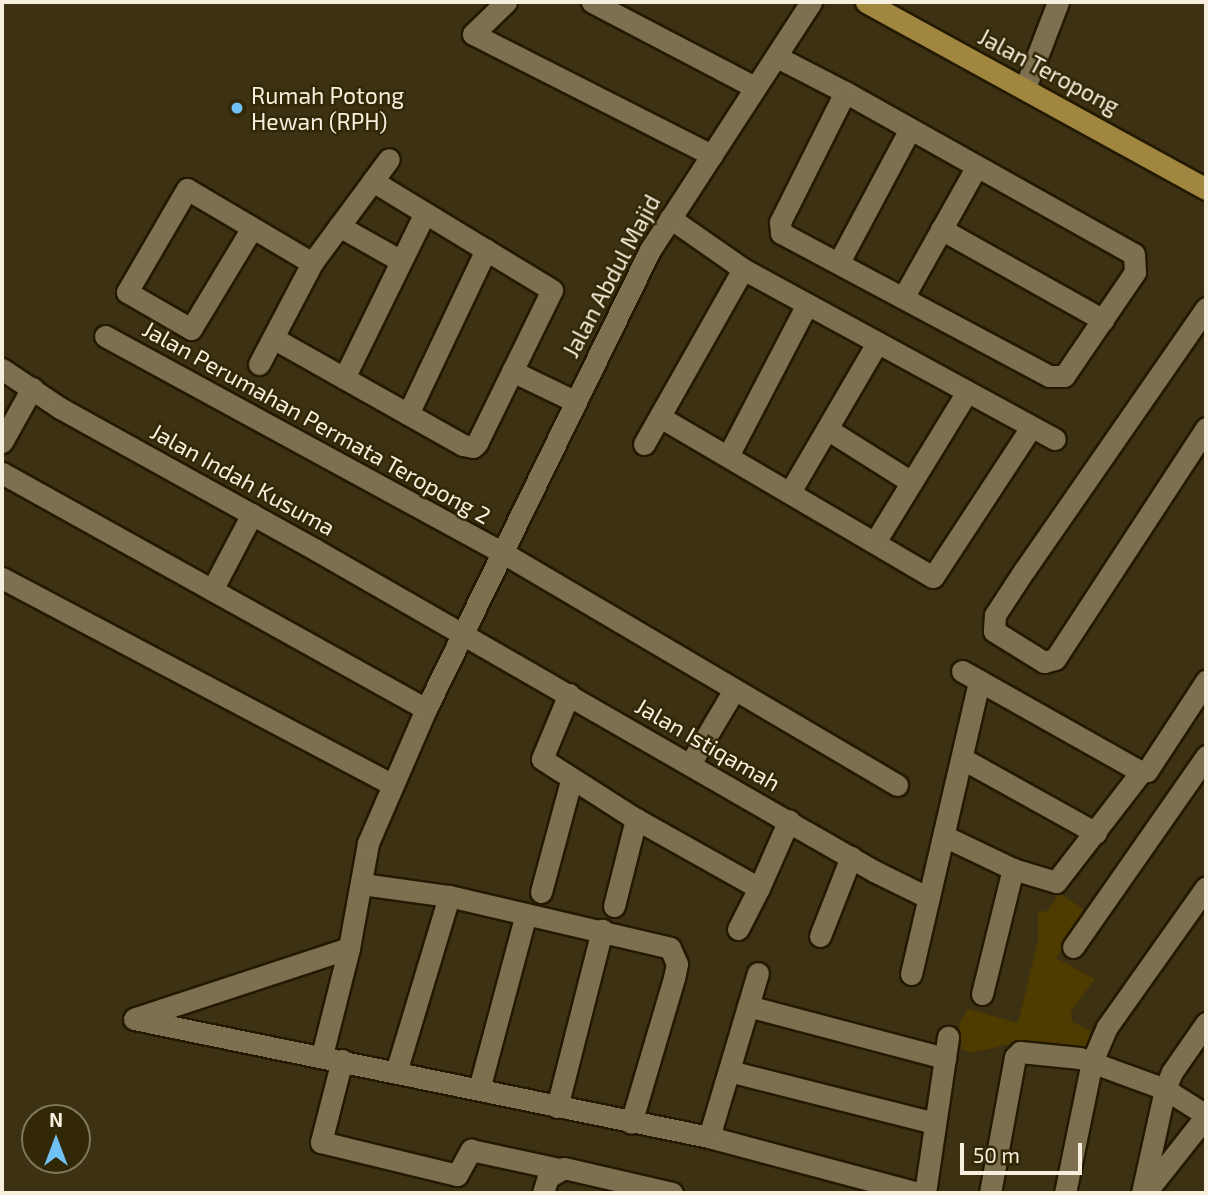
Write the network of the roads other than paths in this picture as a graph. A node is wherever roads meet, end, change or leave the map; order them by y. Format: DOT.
graph roads {
  1 [pos="506,2"];
  2 [pos="592,2"];
  3 [pos="811,2"];
  4 [pos="866,2"];
  5 [pos="1058,2"];
  6 [pos="893,9"];
  7 [pos="778,57"];
  8 [pos="753,86"];
  9 [pos="1025,89"];
  10 [pos="845,92"];
  11 [pos="910,129"];
  12 [pos="712,155"];
  13 [pos="389,159"];
  14 [pos="977,166"];
  15 [pos="373,181"];
  16 [pos="1206,189"];
  17 [pos="425,213"];
  18 [pos="670,218"];
  19 [pos="339,226"];
  20 [pos="252,228"];
  21 [pos="941,229"];
  22 [pos="486,250"];
  23 [pos="401,261"];
  24 [pos="839,262"];
  25 [pos="312,263"];
  26 [pos="743,269"];
  27 [pos="904,296"];
  28 [pos="807,304"];
  29 [pos="1206,308"];
  30 [pos="1103,320"];
  31 [pos="105,336"];
  32 [pos="273,338"];
  33 [pos="877,343"];
  34 [pos="259,364"];
  35 [pos="2,369"];
  36 [pos="512,371"];
  37 [pos="344,378"];
  38 [pos="32,388"];
  39 [pos="967,392"];
  40 [pos="576,402"];
  41 [pos="408,414"];
  42 [pos="660,416"];
  43 [pos="1031,427"];
  44 [pos="1206,428"];
  45 [pos="827,429"];
  46 [pos="1055,439"];
  47 [pos="2,442"];
  48 [pos="644,444"];
  49 [pos="728,456"];
  50 [pos="2,473"];
  51 [pos="911,482"];
  52 [pos="790,492"];
  53 [pos="252,514"];
  54 [pos="875,542"];
  55 [pos="505,554"];
  56 [pos="2,578"];
  57 [pos="212,590"];
  58 [pos="462,633"];
  59 [pos="1206,681"];
  60 [pos="734,690"];
  61 [pos="569,695"];
  62 [pos="426,709"];
  63 [pos="1206,756"];
  64 [pos="963,759"];
  65 [pos="690,764"];
  66 [pos="1141,772"];
  67 [pos="571,781"];
  68 [pos="393,785"];
  69 [pos="897,785"];
  70 [pos="636,819"];
  71 [pos="789,820"];
  72 [pos="1096,834"];
  73 [pos="944,836"];
  74 [pos="851,857"];
  75 [pos="1013,869"];
  76 [pos="362,884"];
  77 [pos="1206,887"];
  78 [pos="759,888"];
  79 [pos="541,892"];
  80 [pos="449,896"];
  81 [pos="929,898"];
  82 [pos="614,906"];
  83 [pos="526,914"];
  84 [pos="738,929"];
  85 [pos="603,930"];
  86 [pos="820,936"];
  87 [pos="1073,947"];
  88 [pos="349,948"];
  89 [pos="758,973"];
  90 [pos="911,974"];
  91 [pos="982,994"];
  92 [pos="748,1006"];
  93 [pos="1206,1023"];
  94 [pos="332,1057"];
  95 [pos="1092,1062"];
  96 [pos="729,1071"];
  97 [pos="396,1072"];
  98 [pos="479,1089"];
  99 [pos="1165,1089"];
  100 [pos="557,1107"];
  101 [pos="1206,1115"];
  102 [pos="631,1123"];
  103 [pos="935,1123"];
  104 [pos="709,1137"];
  105 [pos="559,1169"];
  106 [pos="622,1188"];
  107 [pos="544,1193"];
  108 [pos="672,1193"];
  109 [pos="918,1193"];
  110 [pos="925,1193"];
  111 [pos="990,1193"];
  112 [pos="1065,1193"];
  113 [pos="1144,1193"];
  1 -- 12 [label="street"];
  2 -- 8 [label="street"];
  3 -- 7 [label="street, Jalan Abdul Majid"];
  4 -- 6 [label="main road, Jalan Teropong"];
  5 -- 9 [label="street"];
  6 -- 9 [label="main road, Jalan Teropong"];
  7 -- 8 [label="street, Jalan Abdul Majid"];
  7 -- 10 [label="street"];
  8 -- 12 [label="street, Jalan Abdul Majid"];
  9 -- 16 [label="main road, Jalan Teropong"];
  10 -- 11 [label="street"];
  10 -- 24 [label="street"];
  11 -- 14 [label="street"];
  11 -- 24 [label="street"];
  12 -- 18 [label="street, Jalan Abdul Majid"];
  13 -- 15 [label="street"];
  14 -- 21 [label="street"];
  14 -- 30 [label="street"];
  15 -- 17 [label="street"];
  15 -- 19 [label="street"];
  17 -- 22 [label="street"];
  17 -- 23 [label="street"];
  18 -- 26 [label="street"];
  18 -- 40 [label="street, Jalan Abdul Majid"];
  19 -- 23 [label="street"];
  19 -- 25 [label="street"];
  20 -- 20 [label="street"];
  20 -- 25 [label="street"];
  21 -- 27 [label="street"];
  21 -- 30 [label="street"];
  22 -- 36 [label="street"];
  22 -- 41 [label="street"];
  23 -- 37 [label="street"];
  24 -- 27 [label="street"];
  25 -- 32 [label="street"];
  26 -- 28 [label="street"];
  26 -- 42 [label="street"];
  27 -- 30 [label="street"];
  28 -- 33 [label="street"];
  28 -- 49 [label="street"];
  29 -- 44 [label="street"];
  31 -- 55 [label="street, Jalan Perumahan Permata Teropong 2"];
  32 -- 34 [label="street"];
  32 -- 37 [label="street"];
  33 -- 39 [label="street"];
  33 -- 45 [label="street"];
  35 -- 38 [label="street, Jalan Indah Kusuma"];
  36 -- 40 [label="street"];
  36 -- 41 [label="street"];
  37 -- 41 [label="street"];
  38 -- 47 [label="street"];
  38 -- 53 [label="street, Jalan Indah Kusuma"];
  39 -- 43 [label="street"];
  39 -- 51 [label="street"];
  40 -- 55 [label="street, Jalan Abdul Majid"];
  42 -- 48 [label="street"];
  42 -- 49 [label="street"];
  43 -- 46 [label="street"];
  43 -- 54 [label="street"];
  45 -- 51 [label="street"];
  45 -- 52 [label="street"];
  49 -- 52 [label="street"];
  50 -- 57 [label="street"];
  51 -- 54 [label="street"];
  52 -- 54 [label="street"];
  53 -- 57 [label="street"];
  53 -- 58 [label="street, Jalan Indah Kusuma"];
  55 -- 58 [label="street, Jalan Abdul Majid"];
  55 -- 60 [label="street, Jalan Perumahan Permata Teropong 2"];
  56 -- 68 [label="street"];
  57 -- 62 [label="street"];
  58 -- 61 [label="street, Jalan Istiqamah"];
  58 -- 62 [label="street, Jalan Abdul Majid"];
  59 -- 66 [label="street"];
  60 -- 65 [label="street"];
  60 -- 69 [label="street, Jalan Perumahan Permata Teropong 2"];
  61 -- 65 [label="street, Jalan Istiqamah"];
  61 -- 67 [label="street"];
  62 -- 68 [label="street, Jalan Abdul Majid"];
  63 -- 87 [label="street"];
  64 -- 66 [label="street"];
  64 -- 72 [label="street"];
  64 -- 73 [label="street"];
  65 -- 71 [label="street, Jalan Istiqamah"];
  66 -- 72 [label="street"];
  67 -- 70 [label="street"];
  67 -- 79 [label="street"];
  68 -- 76 [label="street, Jalan Abdul Majid"];
  70 -- 78 [label="street"];
  70 -- 82 [label="street"];
  71 -- 74 [label="street, Jalan Istiqamah"];
  71 -- 78 [label="street"];
  72 -- 75 [label="street"];
  73 -- 75 [label="street"];
  73 -- 81 [label="street"];
  74 -- 81 [label="street, Jalan Istiqamah"];
  74 -- 86 [label="street"];
  75 -- 91 [label="street"];
  76 -- 80 [label="street"];
  76 -- 88 [label="street, Jalan Abdul Majid"];
  77 -- 95 [label="street"];
  78 -- 84 [label="street"];
  80 -- 83 [label="street"];
  80 -- 97 [label="street"];
  81 -- 90 [label="street"];
  83 -- 85 [label="street"];
  83 -- 98 [label="street"];
  85 -- 100 [label="street"];
  85 -- 102 [label="street"];
  88 -- 94 [label="street, Jalan Abdul Majid"];
  88 -- 94 [label="street"];
  89 -- 92 [label="street"];
  92 -- 96 [label="street"];
  92 -- 103 [label="street"];
  93 -- 99 [label="street"];
  94 -- 97 [label="street"];
  94 -- 105 [label="street, Jalan Abdul Majid"];
  95 -- 99 [label="street"];
  95 -- 111 [label="street"];
  95 -- 112 [label="street"];
  96 -- 103 [label="street"];
  96 -- 104 [label="street"];
  97 -- 98 [label="street"];
  98 -- 100 [label="street"];
  99 -- 101 [label="street"];
  99 -- 113 [label="street"];
  100 -- 102 [label="street"];
  101 -- 113 [label="street"];
  102 -- 104 [label="street"];
  103 -- 110 [label="street"];
  104 -- 109 [label="street"];
  105 -- 106 [label="street"];
  105 -- 107 [label="street"];
  106 -- 108 [label="street"];
}
